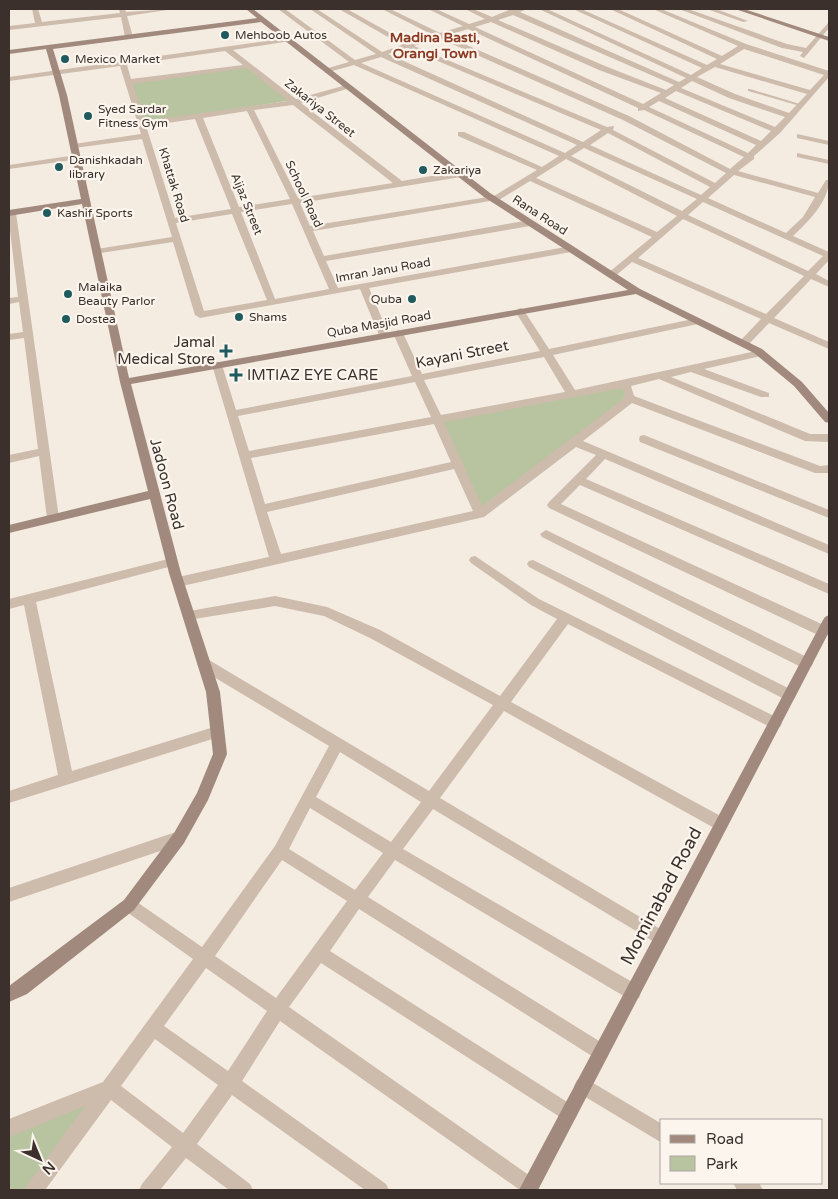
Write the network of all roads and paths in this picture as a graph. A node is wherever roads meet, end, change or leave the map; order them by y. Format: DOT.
graph roads {
  1 [pos="34,9"];
  2 [pos="81,9"];
  3 [pos="171,9"];
  4 [pos="249,9"];
  5 [pos="281,9"];
  6 [pos="313,9"];
  7 [pos="342,9"];
  8 [pos="384,9"];
  9 [pos="431,9"];
  10 [pos="468,9"];
  11 [pos="524,9"];
  12 [pos="542,9"];
  13 [pos="576,9"];
  14 [pos="613,9"];
  15 [pos="656,9"];
  16 [pos="682,9"];
  17 [pos="710,9"];
  18 [pos="738,9"];
  19 [pos="510,11"];
  20 [pos="123,12"];
  21 [pos="721,13"];
  22 [pos="84,19"];
  23 [pos="709,19"];
  24 [pos="261,20"];
  25 [pos="489,20"];
  26 [pos="745,22"];
  27 [pos="829,24"];
  28 [pos="39,25"];
  29 [pos="468,27"];
  30 [pos="9,28"];
  31 [pos="440,36"];
  32 [pos="820,36"];
  33 [pos="128,37"];
  34 [pos="829,39"];
  35 [pos="288,40"];
  36 [pos="408,46"];
  37 [pos="743,46"];
  38 [pos="49,47"];
  39 [pos="227,49"];
  40 [pos="808,51"];
  41 [pos="9,52"];
  42 [pos="381,54"];
  43 [pos="722,59"];
  44 [pos="355,62"];
  45 [pos="123,64"];
  46 [pos="798,64"];
  47 [pos="250,66"];
  48 [pos="710,66"];
  49 [pos="328,71"];
  50 [pos="56,73"];
  51 [pos="829,73"];
  52 [pos="692,78"];
  53 [pos="9,79"];
  54 [pos="128,82"];
  55 [pos="348,86"];
  56 [pos="674,89"];
  57 [pos="749,90"];
  58 [pos="812,93"];
  59 [pos="659,98"];
  60 [pos="295,102"];
  61 [pos="645,106"];
  62 [pos="801,106"];
  63 [pos="250,109"];
  64 [pos="198,116"];
  65 [pos="791,116"];
  66 [pos="626,118"];
  67 [pos="141,124"];
  68 [pos="607,130"];
  69 [pos="777,131"];
  70 [pos="461,134"];
  71 [pos="145,136"];
  72 [pos="800,136"];
  73 [pos="829,142"];
  74 [pos="584,144"];
  75 [pos="763,145"];
  76 [pos="75,151"];
  77 [pos="800,155"];
  78 [pos="564,156"];
  79 [pos="751,157"];
  80 [pos="829,162"];
  81 [pos="9,167"];
  82 [pos="543,170"];
  83 [pos="733,173"];
  84 [pos="460,174"];
  85 [pos="530,178"];
  86 [pos="829,182"];
  87 [pos="400,184"];
  88 [pos="716,187"];
  89 [pos="824,195"];
  90 [pos="703,198"];
  91 [pos="493,199"];
  92 [pos="86,201"];
  93 [pos="295,201"];
  94 [pos="236,211"];
  95 [pos="10,213"];
  96 [pos="682,216"];
  97 [pos="171,221"];
  98 [pos="530,223"];
  99 [pos="307,229"];
  100 [pos="658,236"];
  101 [pos="788,236"];
  102 [pos="177,239"];
  103 [pos="571,250"];
  104 [pos="97,252"];
  105 [pos="829,255"];
  106 [pos="631,258"];
  107 [pos="320,259"];
  108 [pos="13,266"];
  109 [pos="610,275"];
  110 [pos="811,276"];
  111 [pos="829,284"];
  112 [pos="363,286"];
  113 [pos="335,291"];
  114 [pos="637,291"];
  115 [pos="23,299"];
  116 [pos="9,302"];
  117 [pos="272,302"];
  118 [pos="520,311"];
  119 [pos="200,315"];
  120 [pos="768,319"];
  121 [pos="698,321"];
  122 [pos="398,333"];
  123 [pos="27,334"];
  124 [pos="384,335"];
  125 [pos="9,337"];
  126 [pos="744,344"];
  127 [pos="829,346"];
  128 [pos="761,353"];
  129 [pos="547,354"];
  130 [pos="216,365"];
  131 [pos="693,368"];
  132 [pos="660,376"];
  133 [pos="418,377"];
  134 [pos="125,382"];
  135 [pos="625,384"];
  136 [pos="572,394"];
  137 [pos="765,395"];
  138 [pos="628,398"];
  139 [pos="232,414"];
  140 [pos="437,419"];
  141 [pos="829,420"];
  142 [pos="829,438"];
  143 [pos="644,439"];
  144 [pos="575,442"];
  145 [pos="44,451"];
  146 [pos="604,454"];
  147 [pos="244,456"];
  148 [pos="9,459"];
  149 [pos="458,464"];
  150 [pos="829,469"];
  151 [pos="578,480"];
  152 [pos="154,494"];
  153 [pos="261,510"];
  154 [pos="480,514"];
  155 [pos="829,514"];
  156 [pos="53,518"];
  157 [pos="9,529"];
  158 [pos="546,534"];
  159 [pos="829,550"];
  160 [pos="276,559"];
  161 [pos="475,560"];
  162 [pos="172,562"];
  163 [pos="533,564"];
  164 [pos="178,582"];
  165 [pos="829,589"];
  166 [pos="29,599"];
  167 [pos="9,604"];
  168 [pos="188,615"];
  169 [pos="566,617"];
  170 [pos="826,626"];
  171 [pos="806,663"];
  172 [pos="204,664"];
  173 [pos="789,695"];
  174 [pos="502,704"];
  175 [pos="775,723"];
  176 [pos="217,732"];
  177 [pos="337,744"];
  178 [pos="66,779"];
  179 [pos="9,797"];
  180 [pos="308,799"];
  181 [pos="431,801"];
  182 [pos="721,824"];
  183 [pos="179,838"];
  184 [pos="280,851"];
  185 [pos="394,852"];
  186 [pos="9,895"];
  187 [pos="356,901"];
  188 [pos="129,905"];
  189 [pos="661,938"];
  190 [pos="319,953"];
  191 [pos="204,958"];
  192 [pos="633,992"];
  193 [pos="9,994"];
  194 [pos="278,1009"];
  195 [pos="153,1028"];
  196 [pos="601,1052"];
  197 [pos="231,1082"];
  198 [pos="583,1086"];
  199 [pos="109,1088"];
  200 [pos="569,1113"];
  201 [pos="9,1128"];
  202 [pos="660,1133"];
  203 [pos="186,1144"];
  204 [pos="529,1188"];
  205 [pos="34,1190"];
  206 [pos="148,1190"];
  207 [pos="244,1190"];
  208 [pos="380,1190"];
  1 -- 28 [label="street"];
  2 -- 22 [label="street"];
  3 -- 20 [label="street"];
  4 -- 24 [label="street, Rana Road"];
  5 -- 44 [label="street"];
  6 -- 42 [label="street"];
  7 -- 36 [label="street"];
  8 -- 31 [label="street"];
  9 -- 29 [label="street"];
  10 -- 25 [label="street"];
  11 -- 19 [label="street"];
  12 -- 52 [label="street"];
  13 -- 48 [label="street"];
  14 -- 43 [label="street"];
  15 -- 37 [label="street"];
  16 -- 23 [label="street"];
  17 -- 21 [label="street"];
  18 -- 32 [label="street"];
  19 -- 25 [label="street"];
  19 -- 56 [label="street"];
  20 -- 22 [label="street"];
  20 -- 33 [label="street"];
  21 -- 23 [label="street"];
  21 -- 26 [label="street"];
  22 -- 28 [label="street"];
  23 -- 40 [label="street"];
  24 -- 33 [label="street"];
  24 -- 35 [label="street, Rana Road"];
  25 -- 29 [label="street"];
  25 -- 56 [label="street"];
  27 -- 32 [label="street"];
  28 -- 30 [label="street"];
  29 -- 31 [label="street"];
  29 -- 61 [label="street"];
  31 -- 36 [label="street"];
  31 -- 66 [label="street"];
  32 -- 34 [label="street"];
  32 -- 40 [label="street"];
  33 -- 38 [label="street"];
  35 -- 39 [label="street"];
  35 -- 49 [label="street, Rana Road"];
  36 -- 42 [label="street"];
  36 -- 68 [label="street"];
  37 -- 43 [label="street"];
  37 -- 46 [label="street"];
  38 -- 41 [label="street"];
  38 -- 50 [label="street, Jadoon Road"];
  39 -- 45 [label="street"];
  39 -- 47 [label="street, Zakariya Street"];
  40 -- 46 [label="street"];
  42 -- 44 [label="street"];
  42 -- 74 [label="street"];
  43 -- 48 [label="street"];
  44 -- 49 [label="street"];
  44 -- 78 [label="street"];
  45 -- 50 [label="street"];
  45 -- 54 [label="street, Khattak Road"];
  46 -- 51 [label="street"];
  47 -- 54 [label="street"];
  47 -- 60 [label="street, Zakariya Street"];
  48 -- 52 [label="street"];
  48 -- 58 [label="street"];
  49 -- 55 [label="street, Rana Road"];
  50 -- 53 [label="street"];
  50 -- 76 [label="street, Jadoon Road"];
  51 -- 58 [label="street"];
  52 -- 56 [label="street"];
  52 -- 65 [label="street"];
  54 -- 67 [label="street, Khattak Road"];
  55 -- 60 [label="street"];
  55 -- 84 [label="street, Rana Road"];
  56 -- 59 [label="street"];
  56 -- 69 [label="street"];
  57 -- 62 [label="lane"];
  58 -- 62 [label="street"];
  59 -- 61 [label="street"];
  59 -- 75 [label="street"];
  60 -- 63 [label="street"];
  60 -- 87 [label="street, Zakariya Street"];
  61 -- 66 [label="street"];
  61 -- 79 [label="street"];
  62 -- 65 [label="street"];
  63 -- 64 [label="street"];
  63 -- 93 [label="street, School Road"];
  64 -- 67 [label="street"];
  64 -- 94 [label="street, Aijaz Street"];
  65 -- 69 [label="street"];
  66 -- 68 [label="street"];
  66 -- 83 [label="street"];
  67 -- 71 [label="street, Khattak Road"];
  68 -- 74 [label="street"];
  68 -- 88 [label="street"];
  69 -- 75 [label="street"];
  70 -- 82 [label="street"];
  71 -- 76 [label="street"];
  71 -- 97 [label="street, Khattak Road"];
  72 -- 73 [label="street"];
  74 -- 78 [label="street"];
  74 -- 90 [label="street"];
  75 -- 79 [label="street"];
  76 -- 81 [label="street"];
  76 -- 92 [label="street, Jadoon Road"];
  77 -- 80 [label="street"];
  78 -- 82 [label="street"];
  78 -- 96 [label="street"];
  79 -- 83 [label="street"];
  82 -- 85 [label="street"];
  83 -- 88 [label="street"];
  83 -- 89 [label="street"];
  84 -- 87 [label="street"];
  84 -- 91 [label="street, Rana Road"];
  85 -- 91 [label="street"];
  85 -- 100 [label="street"];
  86 -- 89 [label="street"];
  87 -- 93 [label="street"];
  88 -- 90 [label="street"];
  89 -- 101 [label="street"];
  90 -- 96 [label="street"];
  90 -- 101 [label="street"];
  91 -- 98 [label="street, Rana Road"];
  91 -- 99 [label="street"];
  92 -- 95 [label="street"];
  92 -- 104 [label="street, Jadoon Road"];
  93 -- 94 [label="street"];
  93 -- 99 [label="street, School Road"];
  94 -- 97 [label="street"];
  94 -- 117 [label="street, Aijaz Street"];
  95 -- 108 [label="street"];
  96 -- 100 [label="street"];
  96 -- 110 [label="street"];
  97 -- 102 [label="street, Khattak Road"];
  98 -- 103 [label="street, Rana Road"];
  98 -- 107 [label="street"];
  99 -- 107 [label="street, School Road"];
  100 -- 106 [label="street"];
  101 -- 105 [label="street"];
  102 -- 104 [label="street"];
  102 -- 119 [label="street, Khattak Road"];
  103 -- 109 [label="street, Rana Road"];
  103 -- 112 [label="street, Imran Janu Road"];
  104 -- 134 [label="street, Jadoon Road"];
  105 -- 110 [label="street"];
  106 -- 109 [label="street"];
  106 -- 120 [label="street"];
  107 -- 113 [label="street, School Road"];
  108 -- 115 [label="street"];
  109 -- 114 [label="street, Rana Road"];
  110 -- 111 [label="street"];
  110 -- 120 [label="street"];
  112 -- 113 [label="street, Imran Janu Road"];
  112 -- 124 [label="street"];
  113 -- 117 [label="street, Imran Janu Road"];
  114 -- 118 [label="street, Quba Masjid Road"];
  114 -- 121 [label="street, Rana Road"];
  115 -- 116 [label="street"];
  115 -- 123 [label="street"];
  117 -- 119 [label="street, Imran Janu Road"];
  118 -- 122 [label="street, Quba Masjid Road"];
  118 -- 129 [label="street"];
  120 -- 126 [label="street"];
  120 -- 127 [label="street"];
  121 -- 126 [label="street, Rana Road"];
  121 -- 129 [label="street, Kayani Street"];
  122 -- 124 [label="street, Quba Masjid Road"];
  122 -- 133 [label="street"];
  123 -- 125 [label="street"];
  123 -- 145 [label="street"];
  124 -- 130 [label="street, Quba Masjid Road"];
  126 -- 128 [label="street, Rana Road"];
  128 -- 131 [label="street"];
  128 -- 141 [label="street, Rana Road"];
  129 -- 133 [label="street, Kayani Street"];
  129 -- 136 [label="street"];
  130 -- 134 [label="street, Quba Masjid Road"];
  130 -- 139 [label="street"];
  131 -- 132 [label="street"];
  131 -- 137 [label="street"];
  132 -- 135 [label="street"];
  132 -- 142 [label="street"];
  133 -- 139 [label="street, Kayani Street"];
  133 -- 140 [label="street"];
  134 -- 152 [label="street, Jadoon Road"];
  135 -- 136 [label="street"];
  135 -- 138 [label="street"];
  136 -- 140 [label="street"];
  138 -- 144 [label="street"];
  138 -- 150 [label="street"];
  139 -- 147 [label="street"];
  140 -- 147 [label="street"];
  140 -- 149 [label="street"];
  143 -- 155 [label="street"];
  144 -- 146 [label="street"];
  144 -- 154 [label="street"];
  145 -- 148 [label="street"];
  145 -- 156 [label="street"];
  146 -- 151 [label="street"];
  146 -- 159 [label="street"];
  147 -- 153 [label="street"];
  149 -- 153 [label="street"];
  149 -- 154 [label="street"];
  151 -- 165 [label="street"];
  151 -- 170 [label="street"];
  152 -- 156 [label="street"];
  152 -- 162 [label="street, Jadoon Road"];
  153 -- 160 [label="street"];
  154 -- 160 [label="street"];
  156 -- 157 [label="street"];
  158 -- 171 [label="street"];
  160 -- 164 [label="street"];
  161 -- 169 [label="street"];
  162 -- 164 [label="street, Jadoon Road"];
  162 -- 166 [label="street"];
  163 -- 173 [label="street"];
  164 -- 168 [label="street, Jadoon Road"];
  166 -- 167 [label="street"];
  166 -- 178 [label="street"];
  168 -- 172 [label="street, Jadoon Road"];
  168 -- 174 [label="street"];
  169 -- 174 [label="street"];
  169 -- 175 [label="street"];
  170 -- 171 [label="street, Mominabad Road"];
  171 -- 173 [label="street, Mominabad Road"];
  172 -- 176 [label="street, Jadoon Road"];
  172 -- 177 [label="street"];
  173 -- 175 [label="street, Mominabad Road"];
  174 -- 181 [label="street"];
  174 -- 182 [label="street"];
  175 -- 182 [label="street, Mominabad Road"];
  176 -- 178 [label="street"];
  176 -- 183 [label="street, Jadoon Road"];
  177 -- 180 [label="street"];
  177 -- 181 [label="street"];
  178 -- 179 [label="street"];
  180 -- 184 [label="street"];
  180 -- 185 [label="street"];
  181 -- 185 [label="street"];
  181 -- 189 [label="street"];
  182 -- 189 [label="street, Mominabad Road"];
  183 -- 186 [label="street"];
  183 -- 188 [label="street, Jadoon Road"];
  184 -- 187 [label="street"];
  184 -- 191 [label="street"];
  185 -- 187 [label="street"];
  185 -- 192 [label="street"];
  187 -- 190 [label="street"];
  187 -- 196 [label="street"];
  188 -- 191 [label="street"];
  188 -- 193 [label="street, Jadoon Road"];
  189 -- 192 [label="street, Mominabad Road"];
  190 -- 194 [label="street"];
  190 -- 200 [label="street"];
  191 -- 194 [label="street"];
  191 -- 195 [label="street"];
  192 -- 196 [label="street, Mominabad Road"];
  194 -- 197 [label="street"];
  194 -- 204 [label="street"];
  195 -- 197 [label="street"];
  195 -- 199 [label="street"];
  196 -- 198 [label="street, Mominabad Road"];
  197 -- 203 [label="street"];
  197 -- 208 [label="street"];
  198 -- 200 [label="street, Mominabad Road"];
  198 -- 202 [label="street"];
  199 -- 201 [label="street"];
  199 -- 203 [label="street"];
  199 -- 205 [label="street"];
  200 -- 204 [label="street, Mominabad Road"];
  203 -- 206 [label="street"];
  203 -- 207 [label="street"];
}
